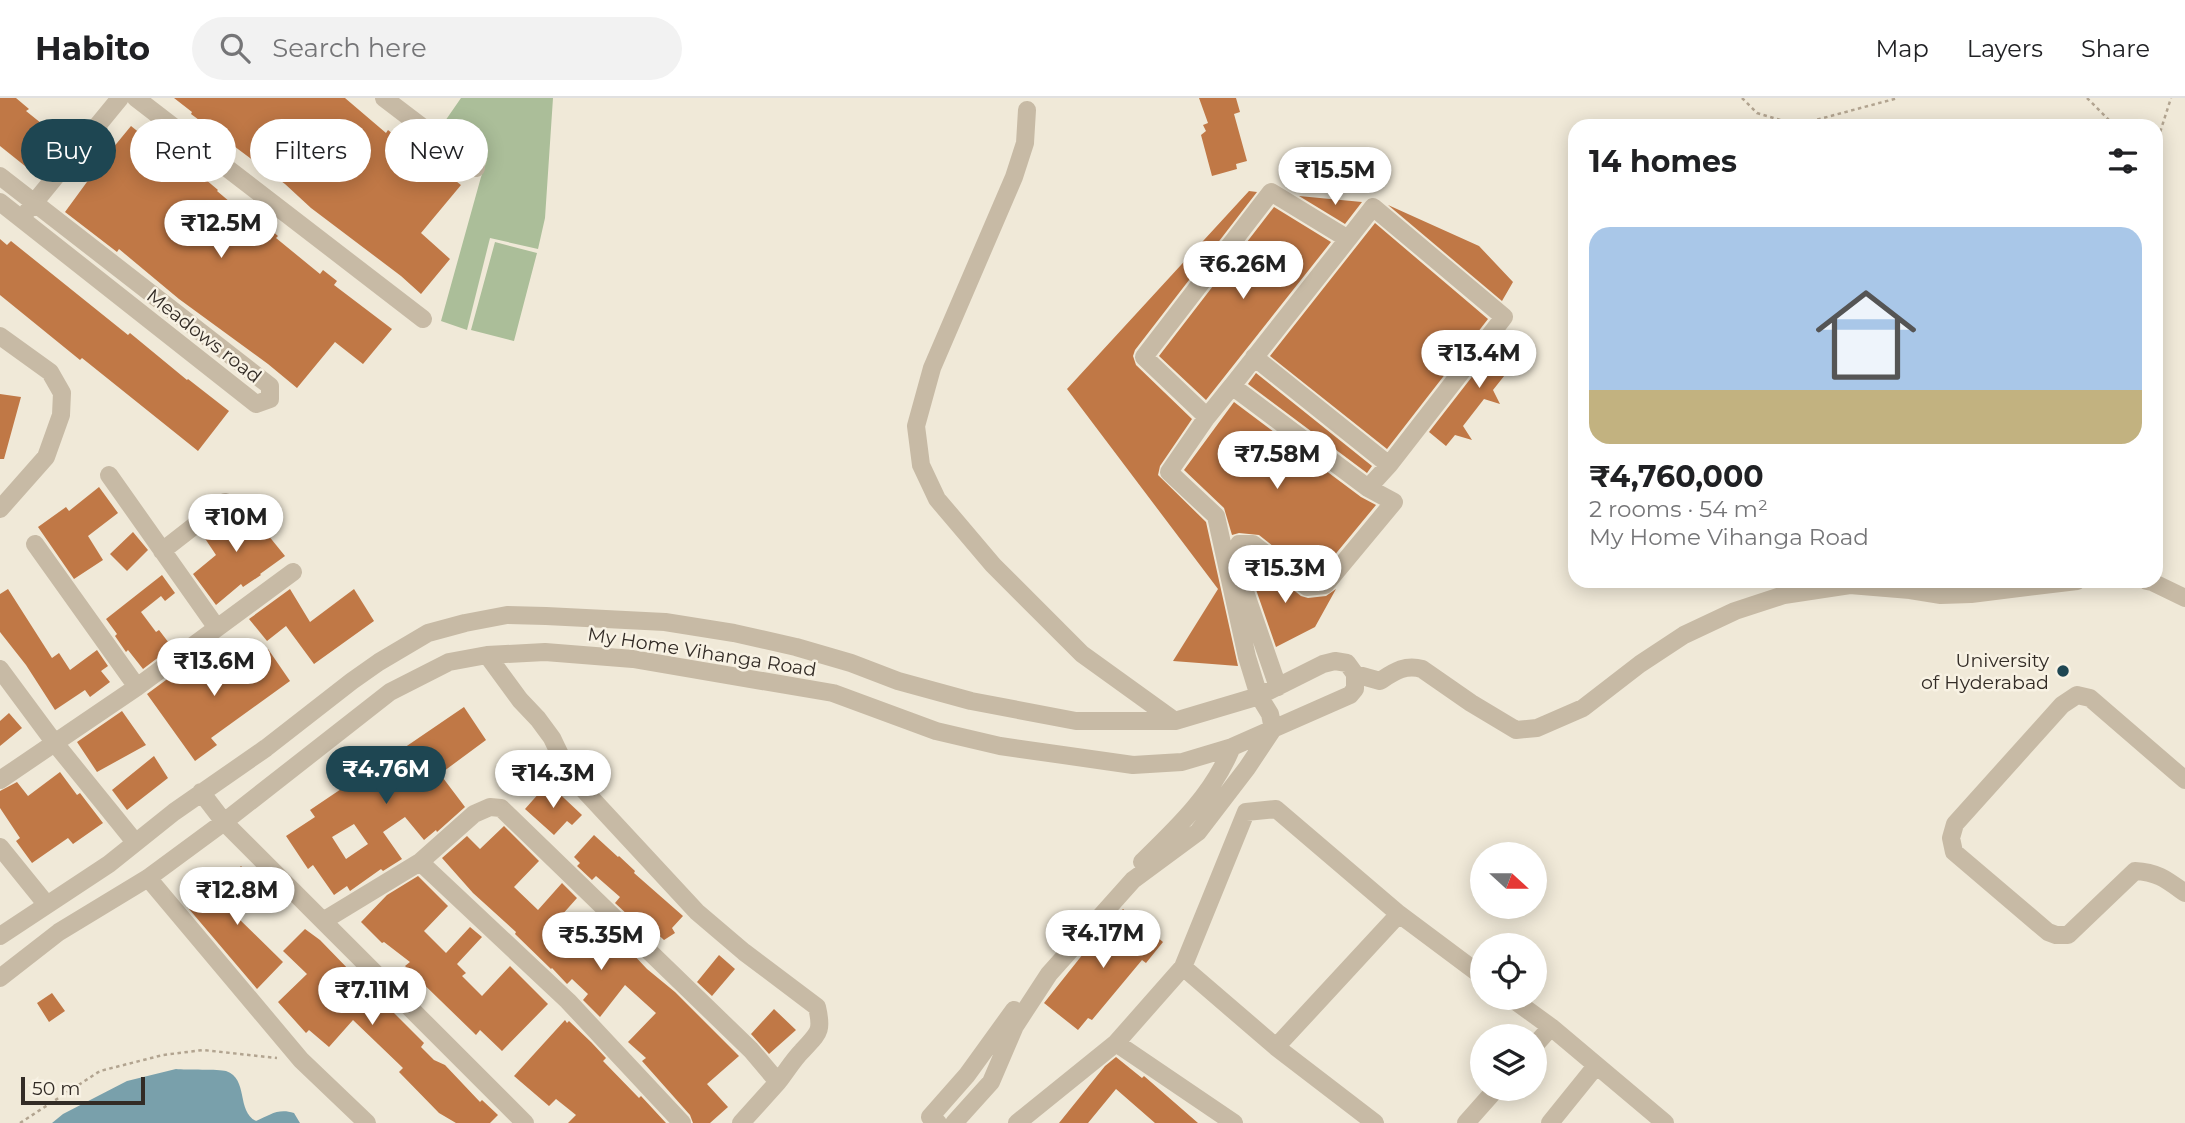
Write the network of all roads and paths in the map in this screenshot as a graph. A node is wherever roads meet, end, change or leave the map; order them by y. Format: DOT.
graph roads {
  1 [pos="120,98"];
  2 [pos="136,98"];
  3 [pos="384,98"];
  4 [pos="1742,98"];
  5 [pos="1898,98"];
  6 [pos="2087,98"];
  7 [pos="2171,98"];
  8 [pos="1027,110"];
  9 [pos="412,119"];
  10 [pos="1777,119"];
  11 [pos="1819,119"];
  12 [pos="2108,119"];
  13 [pos="2163,123"];
  14 [pos="0,176"];
  15 [pos="0,202"];
  16 [pos="34,202"];
  17 [pos="21,218"];
  18 [pos="1348,239"];
  19 [pos="423,319"];
  20 [pos="0,336"];
  21 [pos="1254,356"];
  22 [pos="1232,386"];
  23 [pos="1207,417"];
  24 [pos="1389,465"];
  25 [pos="109,475"];
  26 [pos="1368,488"];
  27 [pos="225,502"];
  28 [pos="0,509"];
  29 [pos="1216,516"];
  30 [pos="35,544"];
  31 [pos="1253,544"];
  32 [pos="162,551"];
  33 [pos="293,572"];
  34 [pos="1830,588"];
  35 [pos="1886,588"];
  36 [pos="2020,588"];
  37 [pos="2163,588"];
  38 [pos="2185,598"];
  39 [pos="217,628"];
  40 [pos="487,655"];
  41 [pos="0,669"];
  42 [pos="1355,674"];
  43 [pos="137,687"];
  44 [pos="1278,687"];
  45 [pos="1259,696"];
  46 [pos="1175,721"];
  47 [pos="1273,729"];
  48 [pos="54,742"];
  49 [pos="1232,747"];
  50 [pos="0,780"];
  51 [pos="2185,780"];
  52 [pos="201,792"];
  53 [pos="224,822"];
  54 [pos="135,842"];
  55 [pos="0,847"];
  56 [pos="420,862"];
  57 [pos="148,878"];
  58 [pos="2185,893"];
  59 [pos="47,905"];
  60 [pos="1399,914"];
  61 [pos="323,920"];
  62 [pos="0,936"];
  63 [pos="1183,967"];
  64 [pos="1470,967"];
  65 [pos="0,978"];
  66 [pos="1528,1010"];
  67 [pos="1551,1027"];
  68 [pos="1547,1032"];
  69 [pos="1116,1043"];
  70 [pos="1276,1047"];
  71 [pos="302,1060"];
  72 [pos="1596,1066"];
  73 [pos="778,1082"];
  74 [pos="1485,1101"];
  75 [pos="1229,1121"];
  76 [pos="20,1123"];
  77 [pos="367,1123"];
  78 [pos="525,1123"];
  79 [pos="682,1123"];
  80 [pos="741,1123"];
  81 [pos="938,1123"];
  82 [pos="954,1123"];
  83 [pos="1017,1123"];
  84 [pos="1375,1123"];
  85 [pos="1466,1123"];
  86 [pos="1550,1123"];
  87 [pos="1665,1123"];
  1 -- 16 [label="street"];
  2 -- 19 [label="street"];
  3 -- 9 [label="street"];
  4 -- 10 [label="path"];
  5 -- 11 [label="path"];
  6 -- 12 [label="path"];
  7 -- 13 [label="path"];
  8 -- 46 [label="street"];
  14 -- 16 [label="street, Meadows road"];
  15 -- 17 [label="street, Meadows road"];
  16 -- 17 [label="street"];
  16 -- 17 [label="street, Meadows road"];
  18 -- 21 [label="street"];
  18 -- 23 [label="street"];
  18 -- 24 [label="street"];
  20 -- 28 [label="street"];
  21 -- 22 [label="street"];
  21 -- 24 [label="street"];
  22 -- 23 [label="street"];
  22 -- 26 [label="street"];
  23 -- 29 [label="street"];
  24 -- 26 [label="street"];
  25 -- 32 [label="street"];
  26 -- 31 [label="street"];
  27 -- 32 [label="street"];
  29 -- 31 [label="street"];
  29 -- 45 [label="street"];
  30 -- 43 [label="street"];
  31 -- 44 [label="street"];
  32 -- 39 [label="street"];
  33 -- 39 [label="street"];
  34 -- 42 [label="street"];
  35 -- 36 [label="street"];
  37 -- 38 [label="street"];
  39 -- 43 [label="street"];
  40 -- 49 [label="street, My Home Vihanga Road"];
  40 -- 53 [label="street, My Home Vihanga Road"];
  40 -- 73 [label="street"];
  41 -- 48 [label="street"];
  42 -- 44 [label="street"];
  42 -- 47 [label="street, My Home Vihanga Road"];
  43 -- 48 [label="street"];
  44 -- 45 [label="street"];
  45 -- 46 [label="street"];
  45 -- 47 [label="street"];
  46 -- 52 [label="street"];
  47 -- 49 [label="street, My Home Vihanga Road"];
  47 -- 82 [label="street"];
  48 -- 50 [label="street"];
  48 -- 54 [label="street"];
  49 -- 81 [label="street"];
  51 -- 58 [label="street"];
  52 -- 53 [label="street"];
  52 -- 54 [label="street"];
  53 -- 57 [label="street, My Home Vihanga Road"];
  53 -- 61 [label="street"];
  54 -- 59 [label="street"];
  55 -- 59 [label="street"];
  56 -- 61 [label="street"];
  56 -- 73 [label="street"];
  56 -- 79 [label="street"];
  57 -- 65 [label="street, My Home Vihanga Road"];
  57 -- 71 [label="street"];
  59 -- 62 [label="street"];
  60 -- 63 [label="street"];
  60 -- 64 [label="street"];
  60 -- 70 [label="street"];
  61 -- 78 [label="street"];
  63 -- 69 [label="street"];
  63 -- 70 [label="street"];
  66 -- 67 [label="street"];
  67 -- 68 [label="street"];
  67 -- 72 [label="street"];
  69 -- 75 [label="street"];
  69 -- 83 [label="street"];
  70 -- 84 [label="street"];
  71 -- 76 [label="path"];
  71 -- 77 [label="street"];
  72 -- 86 [label="street"];
  72 -- 87 [label="street"];
  73 -- 80 [label="street"];
  74 -- 85 [label="street"];
}
